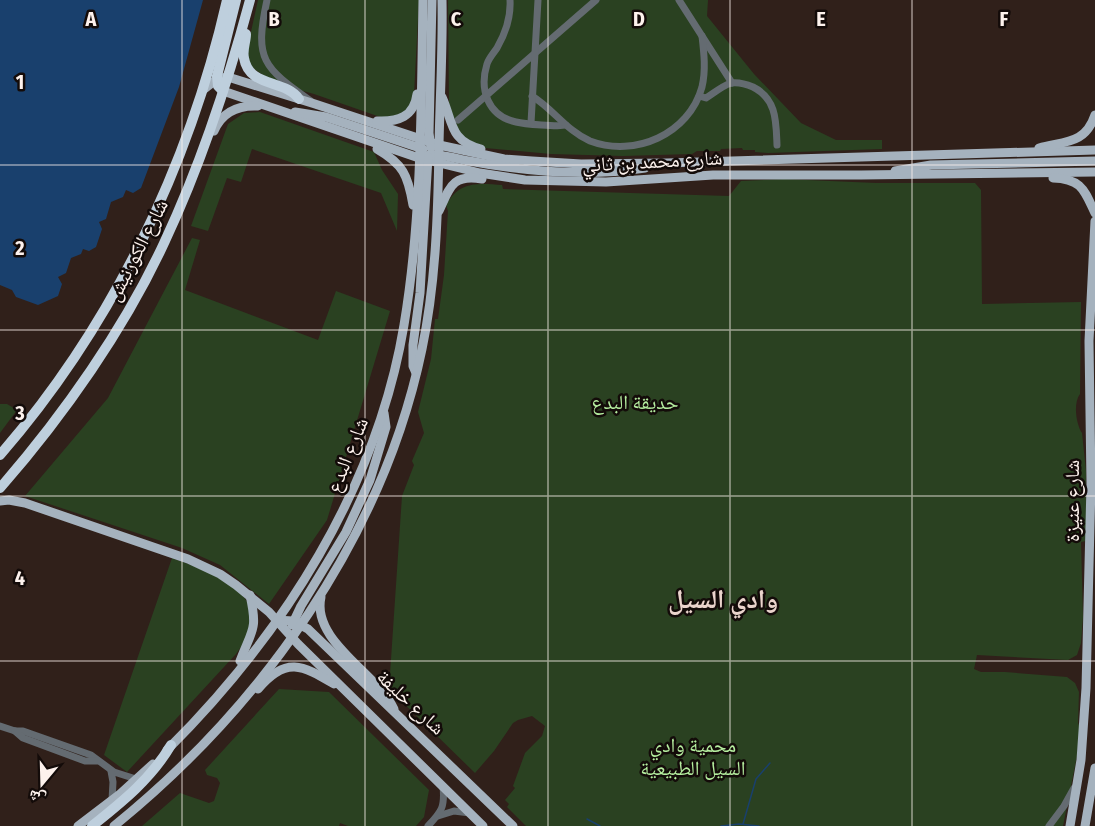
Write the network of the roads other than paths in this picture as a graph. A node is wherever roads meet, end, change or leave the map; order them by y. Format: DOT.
graph roads {
  1 [pos="226,0"];
  2 [pos="236,0"];
  3 [pos="250,0"];
  4 [pos="267,0"];
  5 [pos="423,0"];
  6 [pos="432,0"];
  7 [pos="442,0"];
  8 [pos="510,0"];
  9 [pos="538,0"];
  10 [pos="596,0"];
  11 [pos="679,0"];
  12 [pos="244,22"];
  13 [pos="702,36"];
  14 [pos="535,53"];
  15 [pos="422,59"];
  16 [pos="222,78"];
  17 [pos="732,83"];
  18 [pos="203,90"];
  19 [pos="223,91"];
  20 [pos="441,94"];
  21 [pos="486,96"];
  22 [pos="532,96"];
  23 [pos="699,96"];
  24 [pos="299,99"];
  25 [pos="315,104"];
  26 [pos="270,107"];
  27 [pos="287,113"];
  28 [pos="1095,115"];
  29 [pos="458,120"];
  30 [pos="366,121"];
  31 [pos="531,123"];
  32 [pos="566,124"];
  33 [pos="361,140"];
  34 [pos="777,144"];
  35 [pos="1095,150"];
  36 [pos="429,152"];
  37 [pos="1031,152"];
  38 [pos="200,157"];
  39 [pos="504,159"];
  40 [pos="1095,161"];
  41 [pos="667,163"];
  42 [pos="1030,172"];
  43 [pos="1095,172"];
  44 [pos="878,175"];
  45 [pos="505,177"];
  46 [pos="1095,213"];
  47 [pos="436,216"];
  48 [pos="1095,221"];
  49 [pos="416,222"];
  50 [pos="416,376"];
  51 [pos="383,412"];
  52 [pos="0,455"];
  53 [pos="0,488"];
  54 [pos="0,501"];
  55 [pos="322,590"];
  56 [pos="250,595"];
  57 [pos="276,620"];
  58 [pos="296,623"];
  59 [pos="291,636"];
  60 [pos="238,671"];
  61 [pos="344,690"];
  62 [pos="241,701"];
  63 [pos="396,714"];
  64 [pos="0,726"];
  65 [pos="171,746"];
  66 [pos="1095,768"];
  67 [pos="111,771"];
  68 [pos="1094,778"];
  69 [pos="136,779"];
  70 [pos="1078,780"];
  71 [pos="443,786"];
  72 [pos="112,800"];
  73 [pos="470,813"];
  74 [pos="438,816"];
  75 [pos="78,826"];
  76 [pos="92,826"];
  77 [pos="114,826"];
  78 [pos="428,826"];
  79 [pos="483,826"];
  80 [pos="513,826"];
  81 [pos="1049,826"];
  82 [pos="1070,826"];
  83 [pos="1085,826"];
  1 -- 18 [label="highway, شارع الكورنيش"];
  2 -- 16 [label="highway"];
  3 -- 12 [label="highway"];
  4 -- 25 [label="street, شارع محمد بن ثاني"];
  5 -- 15 [label="main road, شارع البدع"];
  6 -- 36 [label="main road"];
  7 -- 20 [label="main road, شارع البدع"];
  8 -- 21 [label="street"];
  9 -- 14 [label="street"];
  10 -- 14 [label="street"];
  11 -- 13 [label="street"];
  12 -- 16 [label="highway"];
  12 -- 24 [label="highway"];
  13 -- 17 [label="street"];
  13 -- 23 [label="street"];
  14 -- 21 [label="street"];
  14 -- 22 [label="street"];
  15 -- 30 [label="main road"];
  15 -- 36 [label="main road, شارع البدع"];
  16 -- 18 [label="main road"];
  16 -- 19 [label="highway"];
  16 -- 24 [label="main road, شارع محمد بن ثاني"];
  17 -- 23 [label="street"];
  17 -- 34 [label="street"];
  18 -- 52 [label="highway, شارع الكورنيش"];
  19 -- 26 [label="main road, شارع محمد بن ثاني"];
  19 -- 38 [label="highway, شارع الكورنيش"];
  20 -- 36 [label="main road, شارع البدع"];
  20 -- 39 [label="main road"];
  21 -- 29 [label="street"];
  21 -- 31 [label="street"];
  22 -- 31 [label="street"];
  22 -- 32 [label="street"];
  23 -- 32 [label="street"];
  24 -- 25 [label="main road, شارع محمد بن ثاني"];
  25 -- 30 [label="main road, شارع محمد بن ثاني"];
  26 -- 27 [label="main road, شارع محمد بن ثاني"];
  26 -- 38 [label="main road"];
  27 -- 33 [label="main road, شارع محمد بن ثاني"];
  27 -- 36 [label="main road"];
  28 -- 37 [label="main road"];
  30 -- 36 [label="main road, شارع محمد بن ثاني"];
  31 -- 32 [label="street"];
  33 -- 36 [label="main road, شارع محمد بن ثاني"];
  33 -- 49 [label="main road"];
  35 -- 37 [label="main road, شارع محمد بن ثاني"];
  36 -- 39 [label="main road, شارع محمد بن ثاني"];
  36 -- 41 [label="main road"];
  36 -- 45 [label="main road, شارع محمد بن ثاني"];
  36 -- 47 [label="main road, شارع البدع"];
  36 -- 49 [label="main road, شارع البدع"];
  36 -- 50 [label="main road"];
  37 -- 41 [label="main road, شارع محمد بن ثاني"];
  38 -- 53 [label="highway, شارع الكورنيش"];
  39 -- 41 [label="main road, شارع محمد بن ثاني"];
  40 -- 44 [label="main road"];
  42 -- 43 [label="main road, شارع محمد بن ثاني"];
  42 -- 44 [label="main road, شارع محمد بن ثاني"];
  42 -- 46 [label="main road"];
  44 -- 45 [label="main road, شارع محمد بن ثاني"];
  45 -- 47 [label="main road"];
  47 -- 50 [label="main road, شارع البدع"];
  48 -- 70 [label="main road, شارع عنيزة"];
  49 -- 51 [label="main road, شارع البدع"];
  50 -- 55 [label="main road, شارع البدع"];
  51 -- 57 [label="main road, شارع البدع"];
  51 -- 58 [label="main road"];
  54 -- 56 [label="main road, شارع خليفة"];
  55 -- 58 [label="main road, شارع البدع"];
  55 -- 63 [label="main road"];
  56 -- 57 [label="main road, شارع خليفة"];
  56 -- 60 [label="main road"];
  57 -- 58 [label="main road"];
  57 -- 59 [label="main road, شارع خليفة"];
  57 -- 60 [label="main road, شارع البدع"];
  58 -- 59 [label="main road"];
  58 -- 63 [label="main road, شارع خليفة"];
  59 -- 61 [label="main road, شارع خليفة"];
  59 -- 62 [label="main road"];
  60 -- 65 [label="main road, شارع البدع"];
  61 -- 62 [label="main road"];
  61 -- 71 [label="main road, شارع خليفة"];
  62 -- 77 [label="main road"];
  63 -- 80 [label="main road, شارع خليفة"];
  64 -- 67 [label="street"];
  65 -- 69 [label="main road, شارع البدع"];
  65 -- 76 [label="highway"];
  66 -- 68 [label="main road"];
  67 -- 69 [label="street"];
  67 -- 72 [label="street"];
  68 -- 83 [label="main road"];
  69 -- 72 [label="main road, شارع البدع"];
  70 -- 81 [label="street, شارع عنيزة"];
  70 -- 82 [label="main road, شارع عنيزة"];
  71 -- 73 [label="main road, شارع خليفة"];
  71 -- 74 [label="street"];
  72 -- 75 [label="main road, شارع البدع"];
  73 -- 74 [label="street"];
  73 -- 79 [label="main road, شارع خليفة"];
  74 -- 78 [label="street"];
}
